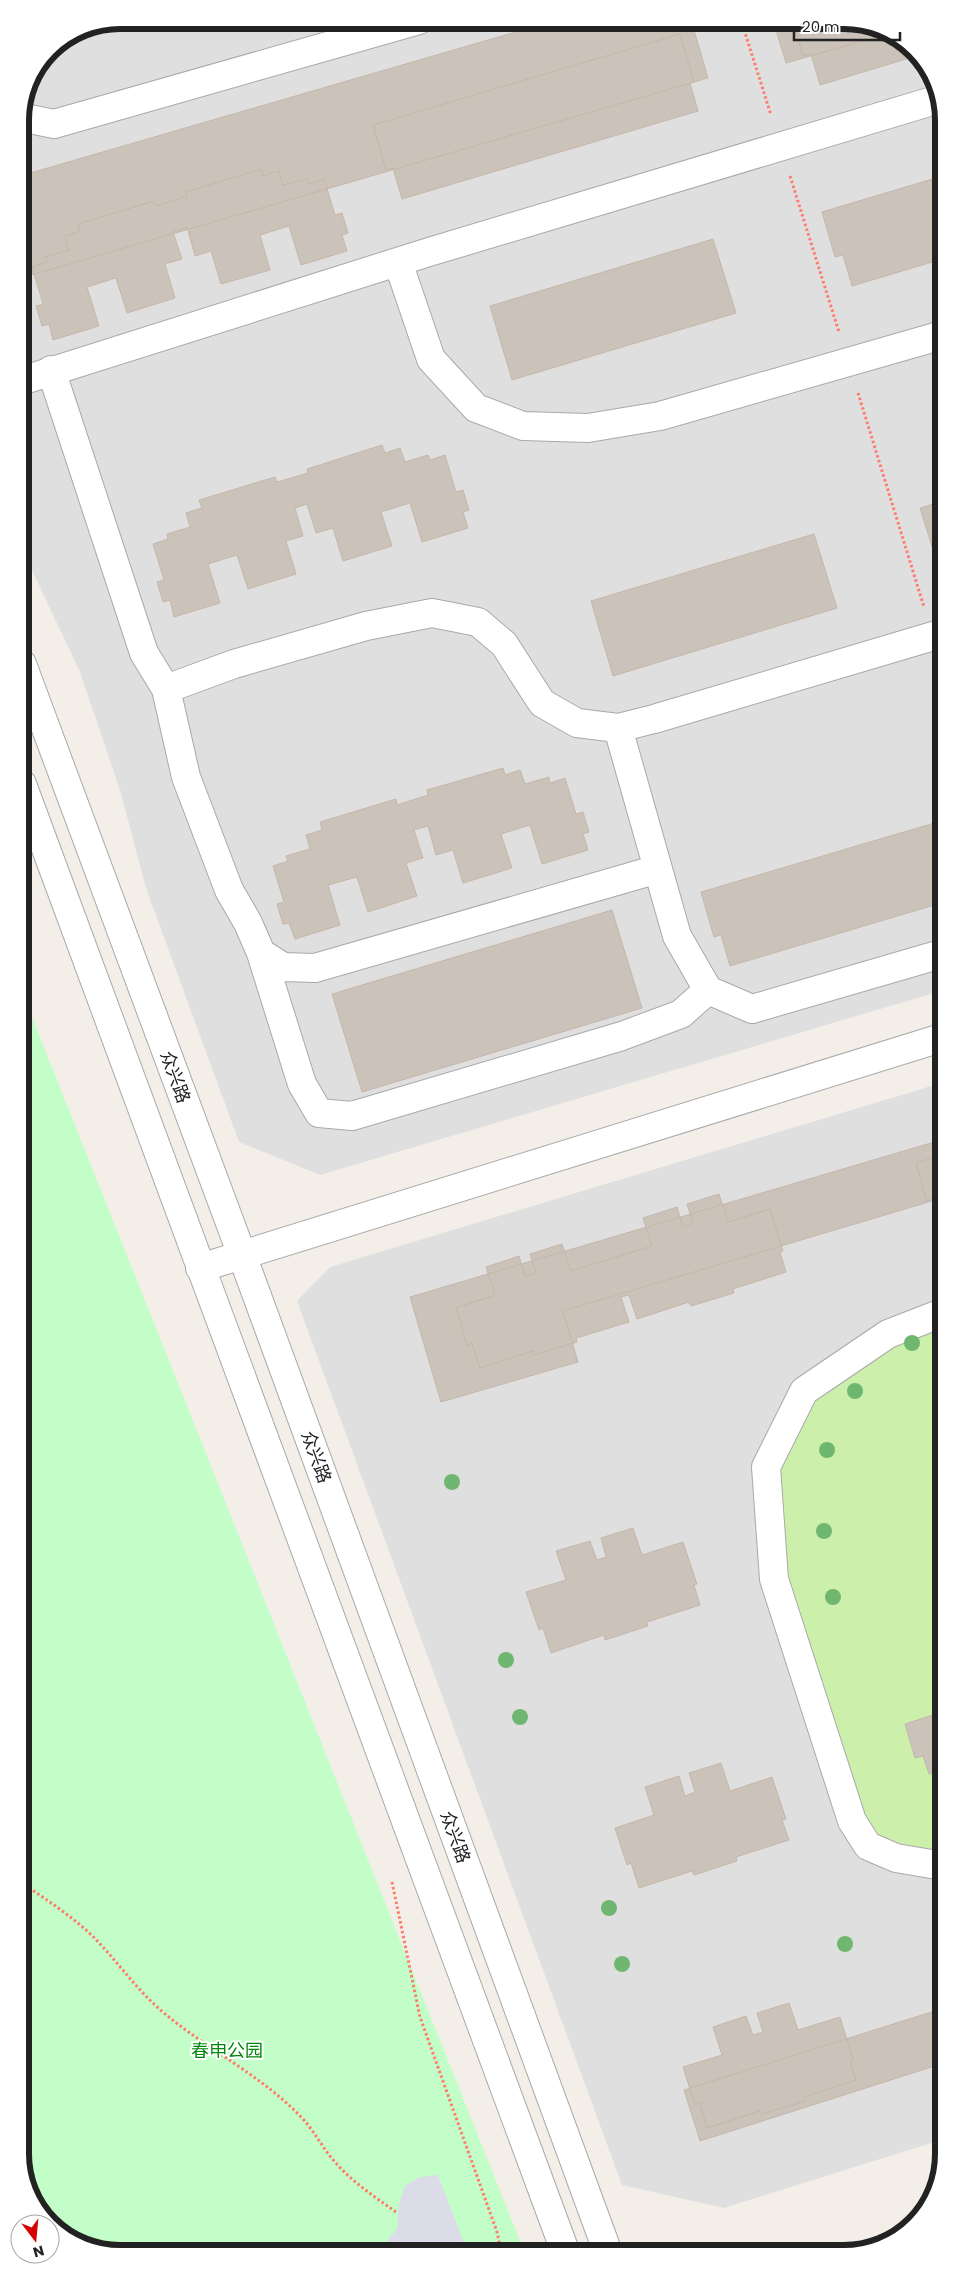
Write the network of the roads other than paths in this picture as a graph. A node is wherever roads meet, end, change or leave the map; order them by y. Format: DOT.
graph roads {
  1 [pos="387,29"];
  2 [pos="933,100"];
  3 [pos="29,119"];
  4 [pos="398,262"];
  5 [pos="935,337"];
  6 [pos="51,370"];
  7 [pos="29,378"];
  8 [pos="935,635"];
  9 [pos="29,683"];
  10 [pos="166,689"];
  11 [pos="618,728"];
  12 [pos="29,803"];
  13 [pos="658,869"];
  14 [pos="261,953"];
  15 [pos="935,956"];
  16 [pos="708,990"];
  17 [pos="935,1040"];
  18 [pos="242,1255"];
  19 [pos="200,1268"];
  20 [pos="935,1316"];
  21 [pos="935,1865"];
  22 [pos="563,2245"];
  23 [pos="605,2245"];
  1 -- 3 [label="street"];
  2 -- 6 [label="street"];
  4 -- 5 [label="street"];
  6 -- 7 [label="street"];
  6 -- 10 [label="street"];
  8 -- 11 [label="street"];
  9 -- 18 [label="street, 众兴路"];
  10 -- 11 [label="street"];
  10 -- 14 [label="street"];
  11 -- 13 [label="street"];
  12 -- 19 [label="street"];
  13 -- 14 [label="street"];
  13 -- 16 [label="street"];
  14 -- 16 [label="street"];
  15 -- 16 [label="street"];
  17 -- 18 [label="street"];
  18 -- 19 [label="street"];
  18 -- 23 [label="street, 众兴路"];
  19 -- 22 [label="street"];
  20 -- 21 [label="street"];
}
